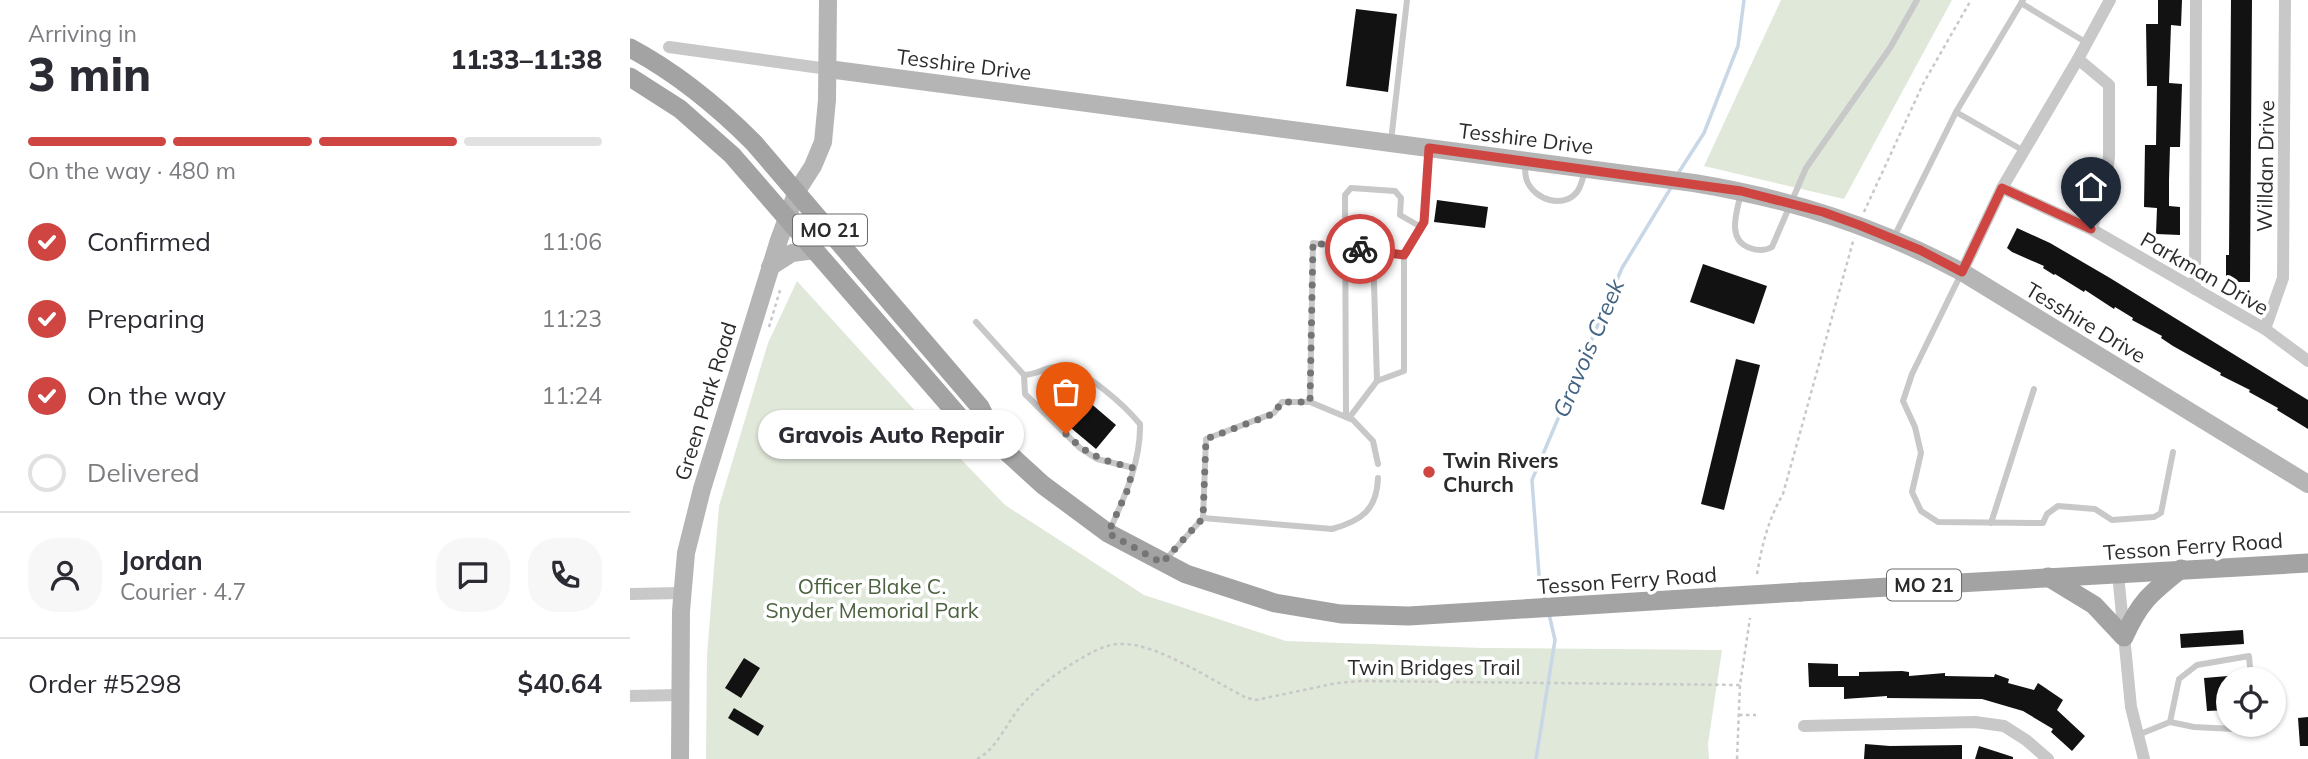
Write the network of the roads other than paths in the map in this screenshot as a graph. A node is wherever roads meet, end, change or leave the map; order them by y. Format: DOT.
graph roads {
  1 [pos="828,0"];
  2 [pos="1407,0"];
  3 [pos="1917,0"];
  4 [pos="2109,0"];
  5 [pos="2196,0"];
  6 [pos="2286,0"];
  7 [pos="2022,1"];
  8 [pos="2087,43"];
  9 [pos="669,47"];
  10 [pos="630,48"];
  11 [pos="2078,59"];
  12 [pos="828,69"];
  13 [pos="630,77"];
  14 [pos="1956,111"];
  15 [pos="1391,143"];
  16 [pos="1429,148"];
  17 [pos="2024,151"];
  18 [pos="1525,161"];
  19 [pos="1586,169"];
  20 [pos="2002,188"];
  21 [pos="797,191"];
  22 [pos="1741,191"];
  23 [pos="1791,203"];
  24 [pos="787,216"];
  25 [pos="1421,227"];
  26 [pos="2091,229"];
  27 [pos="1893,238"];
  28 [pos="1343,247"];
  29 [pos="816,250"];
  30 [pos="1373,251"];
  31 [pos="1404,255"];
  32 [pos="777,272"];
  33 [pos="1962,272"];
  34 [pos="2195,289"];
  35 [pos="976,322"];
  36 [pos="2265,329"];
  37 [pos="2308,361"];
  38 [pos="1024,375"];
  39 [pos="1377,381"];
  40 [pos="2034,389"];
  41 [pos="1310,402"];
  42 [pos="1349,418"];
  43 [pos="998,443"];
  44 [pos="2173,452"];
  45 [pos="1378,464"];
  46 [pos="1133,468"];
  47 [pos="1378,478"];
  48 [pos="2308,484"];
  49 [pos="1203,518"];
  50 [pos="1991,523"];
  51 [pos="1108,533"];
  52 [pos="1162,563"];
  53 [pos="2308,563"];
  54 [pos="2181,569"];
  55 [pos="2118,573"];
  56 [pos="2048,578"];
  57 [pos="681,593"];
  58 [pos="630,594"];
  59 [pos="2124,637"];
  60 [pos="2250,667"];
  61 [pos="680,695"];
  62 [pos="630,696"];
  63 [pos="2170,722"];
  64 [pos="1804,726"];
  65 [pos="2216,728"];
  66 [pos="2138,734"];
  67 [pos="680,759"];
  68 [pos="2048,759"];
  69 [pos="2144,759"];
  1 -- 12 [label="street, Green Park Road"];
  2 -- 15 [label="lane"];
  3 -- 23 [label="lane"];
  4 -- 8 [label="street"];
  5 -- 34 [label="street"];
  6 -- 36 [label="street, Willdan Drive"];
  7 -- 8 [label="lane"];
  7 -- 14 [label="lane"];
  8 -- 11 [label="street"];
  9 -- 12 [label="street, Tesshire Drive"];
  10 -- 21 [label="main road, Tesson Ferry Road / MO 21"];
  11 -- 17 [label="street"];
  11 -- 26 [label="street"];
  12 -- 15 [label="street, Tesshire Drive"];
  12 -- 21 [label="street, Green Park Road"];
  13 -- 24 [label="main road, Tesson Ferry Road / MO 21"];
  14 -- 17 [label="lane"];
  14 -- 27 [label="lane"];
  15 -- 16 [label="street, Tesshire Drive"];
  16 -- 18 [label="street, Tesshire Drive"];
  16 -- 25 [label="lane"];
  17 -- 20 [label="street"];
  18 -- 19 [label="street, Tesshire Drive"];
  18 -- 19 [label="lane"];
  19 -- 22 [label="street, Tesshire Drive"];
  20 -- 26 [label="street, Parkman Drive"];
  20 -- 33 [label="street"];
  21 -- 24 [label="street, Green Park Road"];
  21 -- 43 [label="main road, Tesson Ferry Road / MO 21"];
  22 -- 23 [label="street, Tesshire Drive"];
  22 -- 23 [label="lane"];
  23 -- 27 [label="street, Tesshire Drive"];
  24 -- 29 [label="main road, Tesson Ferry Road / MO 21"];
  24 -- 32 [label="street, Green Park Road"];
  25 -- 28 [label="lane"];
  25 -- 31 [label="lane"];
  26 -- 34 [label="street, Parkman Drive"];
  27 -- 33 [label="street, Tesshire Drive"];
  28 -- 30 [label="lane"];
  28 -- 41 [label="lane"];
  28 -- 42 [label="lane"];
  29 -- 32 [label="street"];
  29 -- 43 [label="main road, Tesson Ferry Road / MO 21"];
  30 -- 31 [label="lane"];
  30 -- 39 [label="lane"];
  31 -- 39 [label="lane"];
  32 -- 57 [label="street, Green Park Road"];
  33 -- 48 [label="street, Tesshire Drive"];
  33 -- 50 [label="lane"];
  34 -- 36 [label="street, Parkman Drive"];
  35 -- 38 [label="lane"];
  36 -- 37 [label="street, Parkman Drive"];
  38 -- 46 [label="lane"];
  38 -- 46 [label="lane"];
  39 -- 42 [label="lane"];
  40 -- 50 [label="lane"];
  41 -- 42 [label="lane"];
  41 -- 49 [label="lane"];
  42 -- 45 [label="lane"];
  43 -- 51 [label="main road, Tesson Ferry Road / MO 21"];
  44 -- 50 [label="lane"];
  46 -- 51 [label="lane"];
  47 -- 49 [label="lane"];
  49 -- 52 [label="lane"];
  51 -- 52 [label="main road, Tesson Ferry Road / MO 21"];
  52 -- 56 [label="main road, Tesson Ferry Road / MO 21, bridge"];
  53 -- 54 [label="main road, Tesson Ferry Road / MO 21"];
  54 -- 55 [label="main road, Tesson Ferry Road / MO 21"];
  54 -- 59 [label="main road"];
  55 -- 56 [label="main road, Tesson Ferry Road / MO 21"];
  55 -- 59 [label="street"];
  56 -- 59 [label="main road"];
  57 -- 58 [label="street"];
  57 -- 61 [label="street, Green Park Road"];
  59 -- 66 [label="street"];
  60 -- 63 [label="lane"];
  61 -- 62 [label="street"];
  61 -- 67 [label="street, Green Park Road"];
  63 -- 65 [label="lane"];
  63 -- 66 [label="lane"];
  64 -- 68 [label="street"];
  66 -- 69 [label="street"];
}
